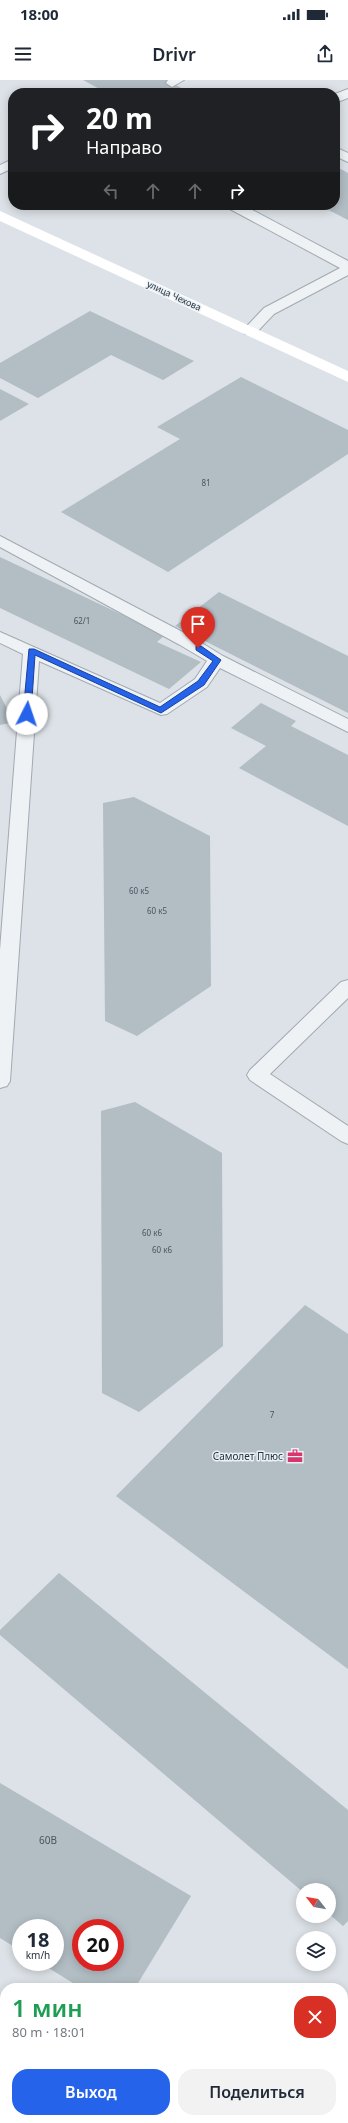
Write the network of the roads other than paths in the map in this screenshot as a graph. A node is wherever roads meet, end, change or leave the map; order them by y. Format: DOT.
graph roads {
  1 [pos="242,210"];
  2 [pos="0,215"];
  3 [pos="348,268"];
  4 [pos="250,331"];
  5 [pos="348,377"];
  6 [pos="0,541"];
  7 [pos="0,637"];
  8 [pos="32,651"];
  9 [pos="218,660"];
  10 [pos="348,726"];
  11 [pos="348,987"];
  12 [pos="0,1081"];
  13 [pos="348,1136"];
  1 -- 3 [label="lane"];
  2 -- 4 [label="main road, улица Чехова"];
  3 -- 4 [label="lane"];
  4 -- 5 [label="main road, улица Чехова"];
  6 -- 9 [label="lane"];
  7 -- 8 [label="lane"];
  8 -- 9 [label="lane"];
  8 -- 12 [label="lane"];
  9 -- 10 [label="lane"];
  11 -- 13 [label="lane"];
}
